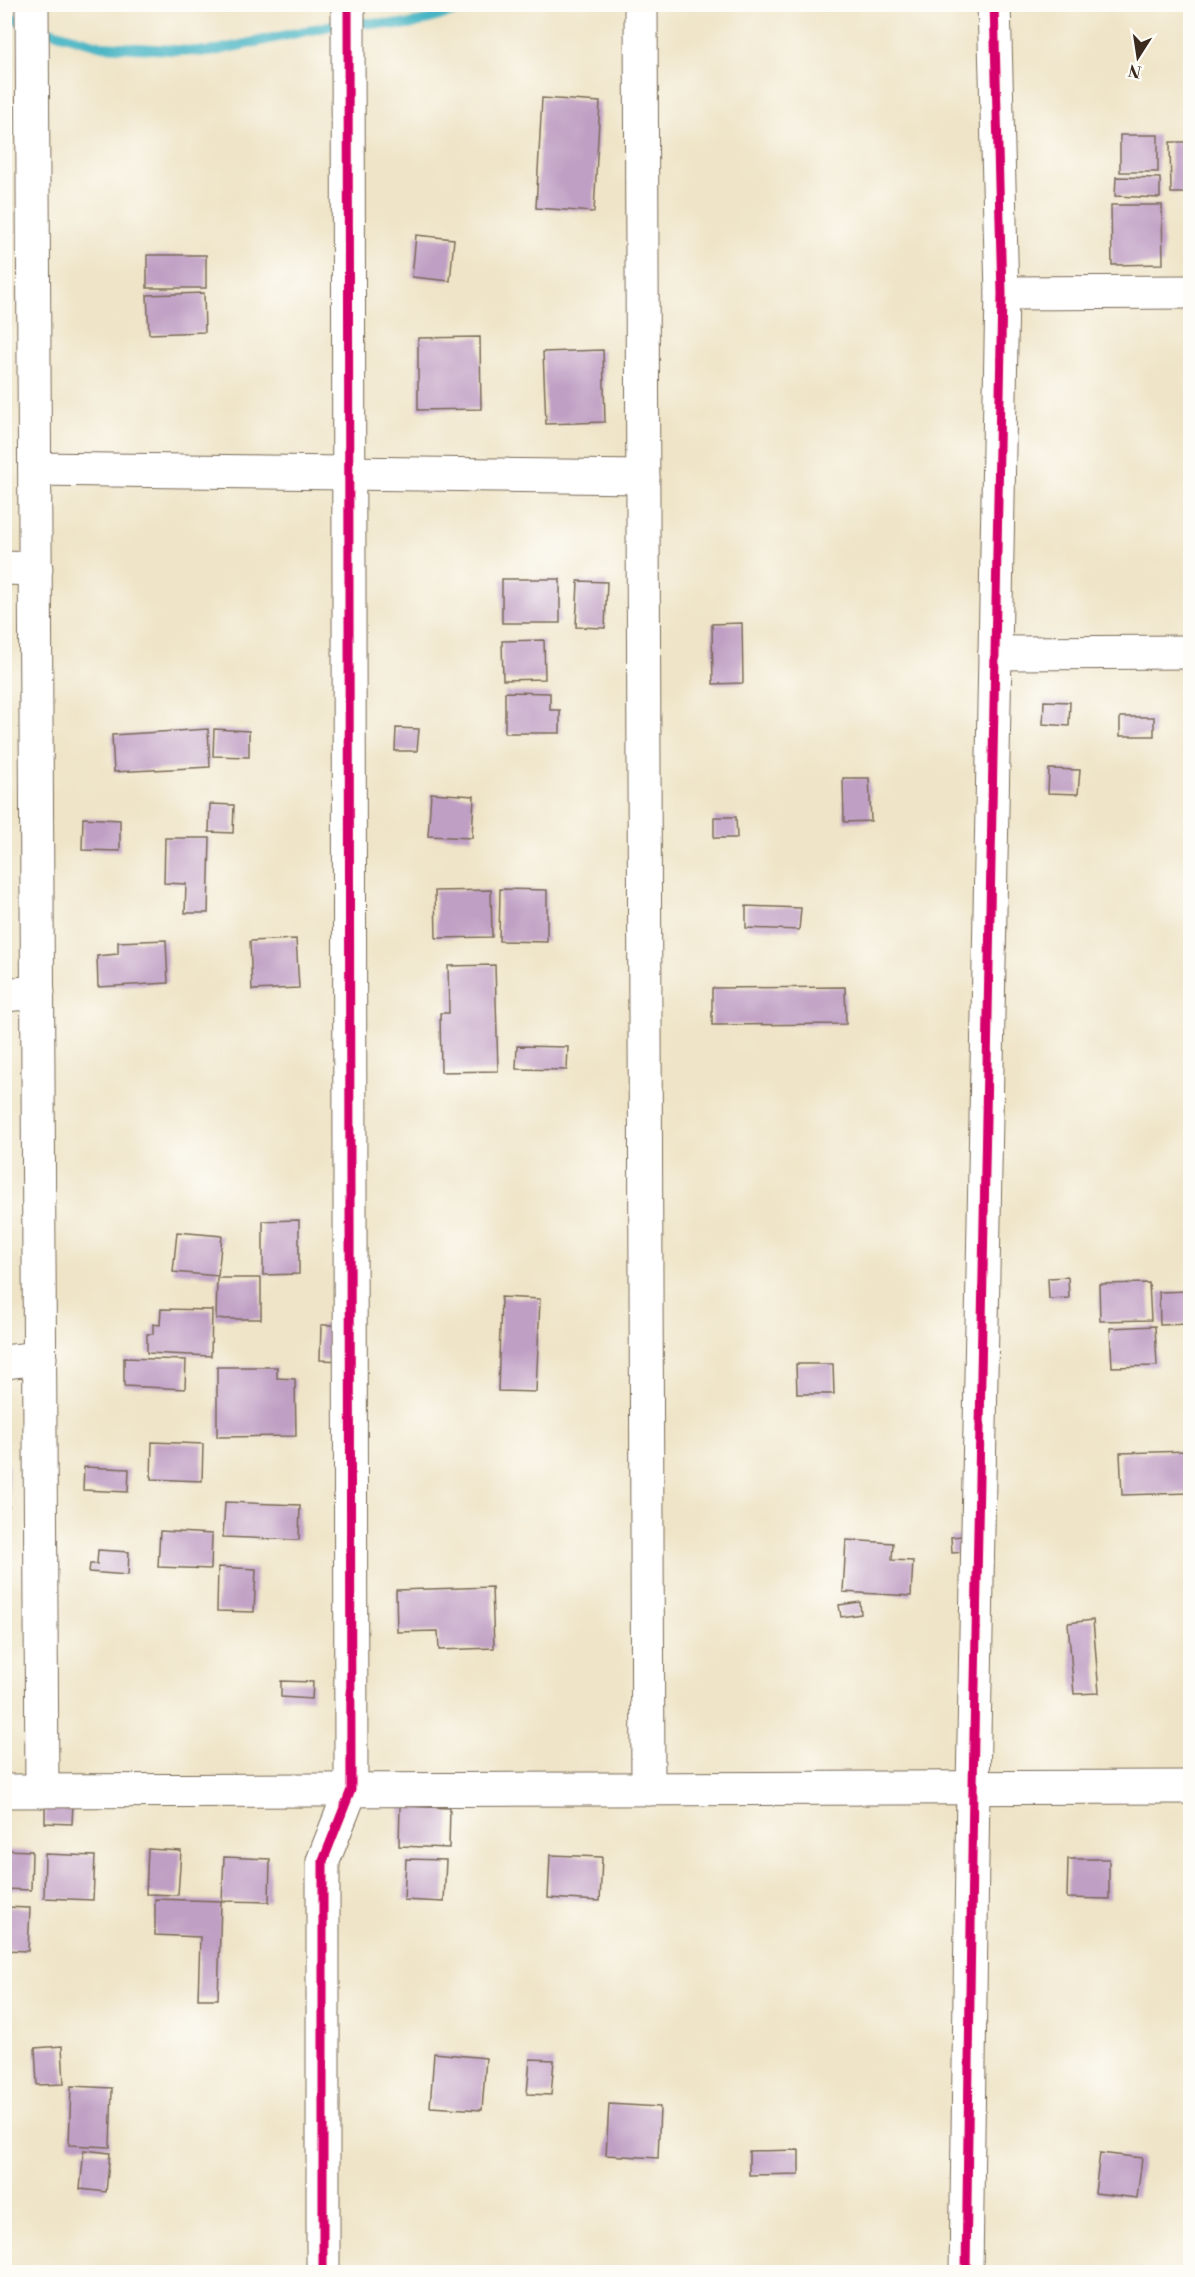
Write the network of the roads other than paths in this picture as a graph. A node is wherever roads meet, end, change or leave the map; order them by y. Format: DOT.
graph roads {
  1 [pos="32,4"];
  2 [pos="348,4"];
  3 [pos="641,4"];
  4 [pos="994,4"];
  5 [pos="1191,292"];
  6 [pos="1002,293"];
  7 [pos="36,469"];
  8 [pos="349,473"];
  9 [pos="643,477"];
  10 [pos="20,568"];
  11 [pos="995,652"];
  12 [pos="1191,652"];
  13 [pos="38,992"];
  14 [pos="4,996"];
  15 [pos="40,1358"];
  16 [pos="4,1362"];
  17 [pos="1191,1787"];
  18 [pos="973,1788"];
  19 [pos="648,1789"];
  20 [pos="351,1790"];
  21 [pos="4,1791"];
  22 [pos="42,1791"];
  23 [pos="323,2272"];
  24 [pos="966,2272"];
  1 -- 7 [label="street"];
  2 -- 8 [label="street"];
  3 -- 9 [label="street"];
  4 -- 6 [label="street"];
  5 -- 6 [label="street"];
  6 -- 11 [label="street"];
  7 -- 8 [label="street"];
  7 -- 10 [label="street"];
  8 -- 9 [label="street"];
  8 -- 20 [label="street"];
  9 -- 19 [label="street"];
  10 -- 13 [label="street"];
  11 -- 12 [label="street"];
  11 -- 18 [label="street"];
  13 -- 14 [label="street"];
  13 -- 15 [label="street"];
  15 -- 16 [label="street"];
  15 -- 22 [label="street"];
  17 -- 18 [label="street"];
  18 -- 19 [label="street"];
  18 -- 24 [label="street"];
  19 -- 20 [label="street"];
  20 -- 22 [label="street"];
  20 -- 23 [label="street"];
  21 -- 22 [label="street"];
}
